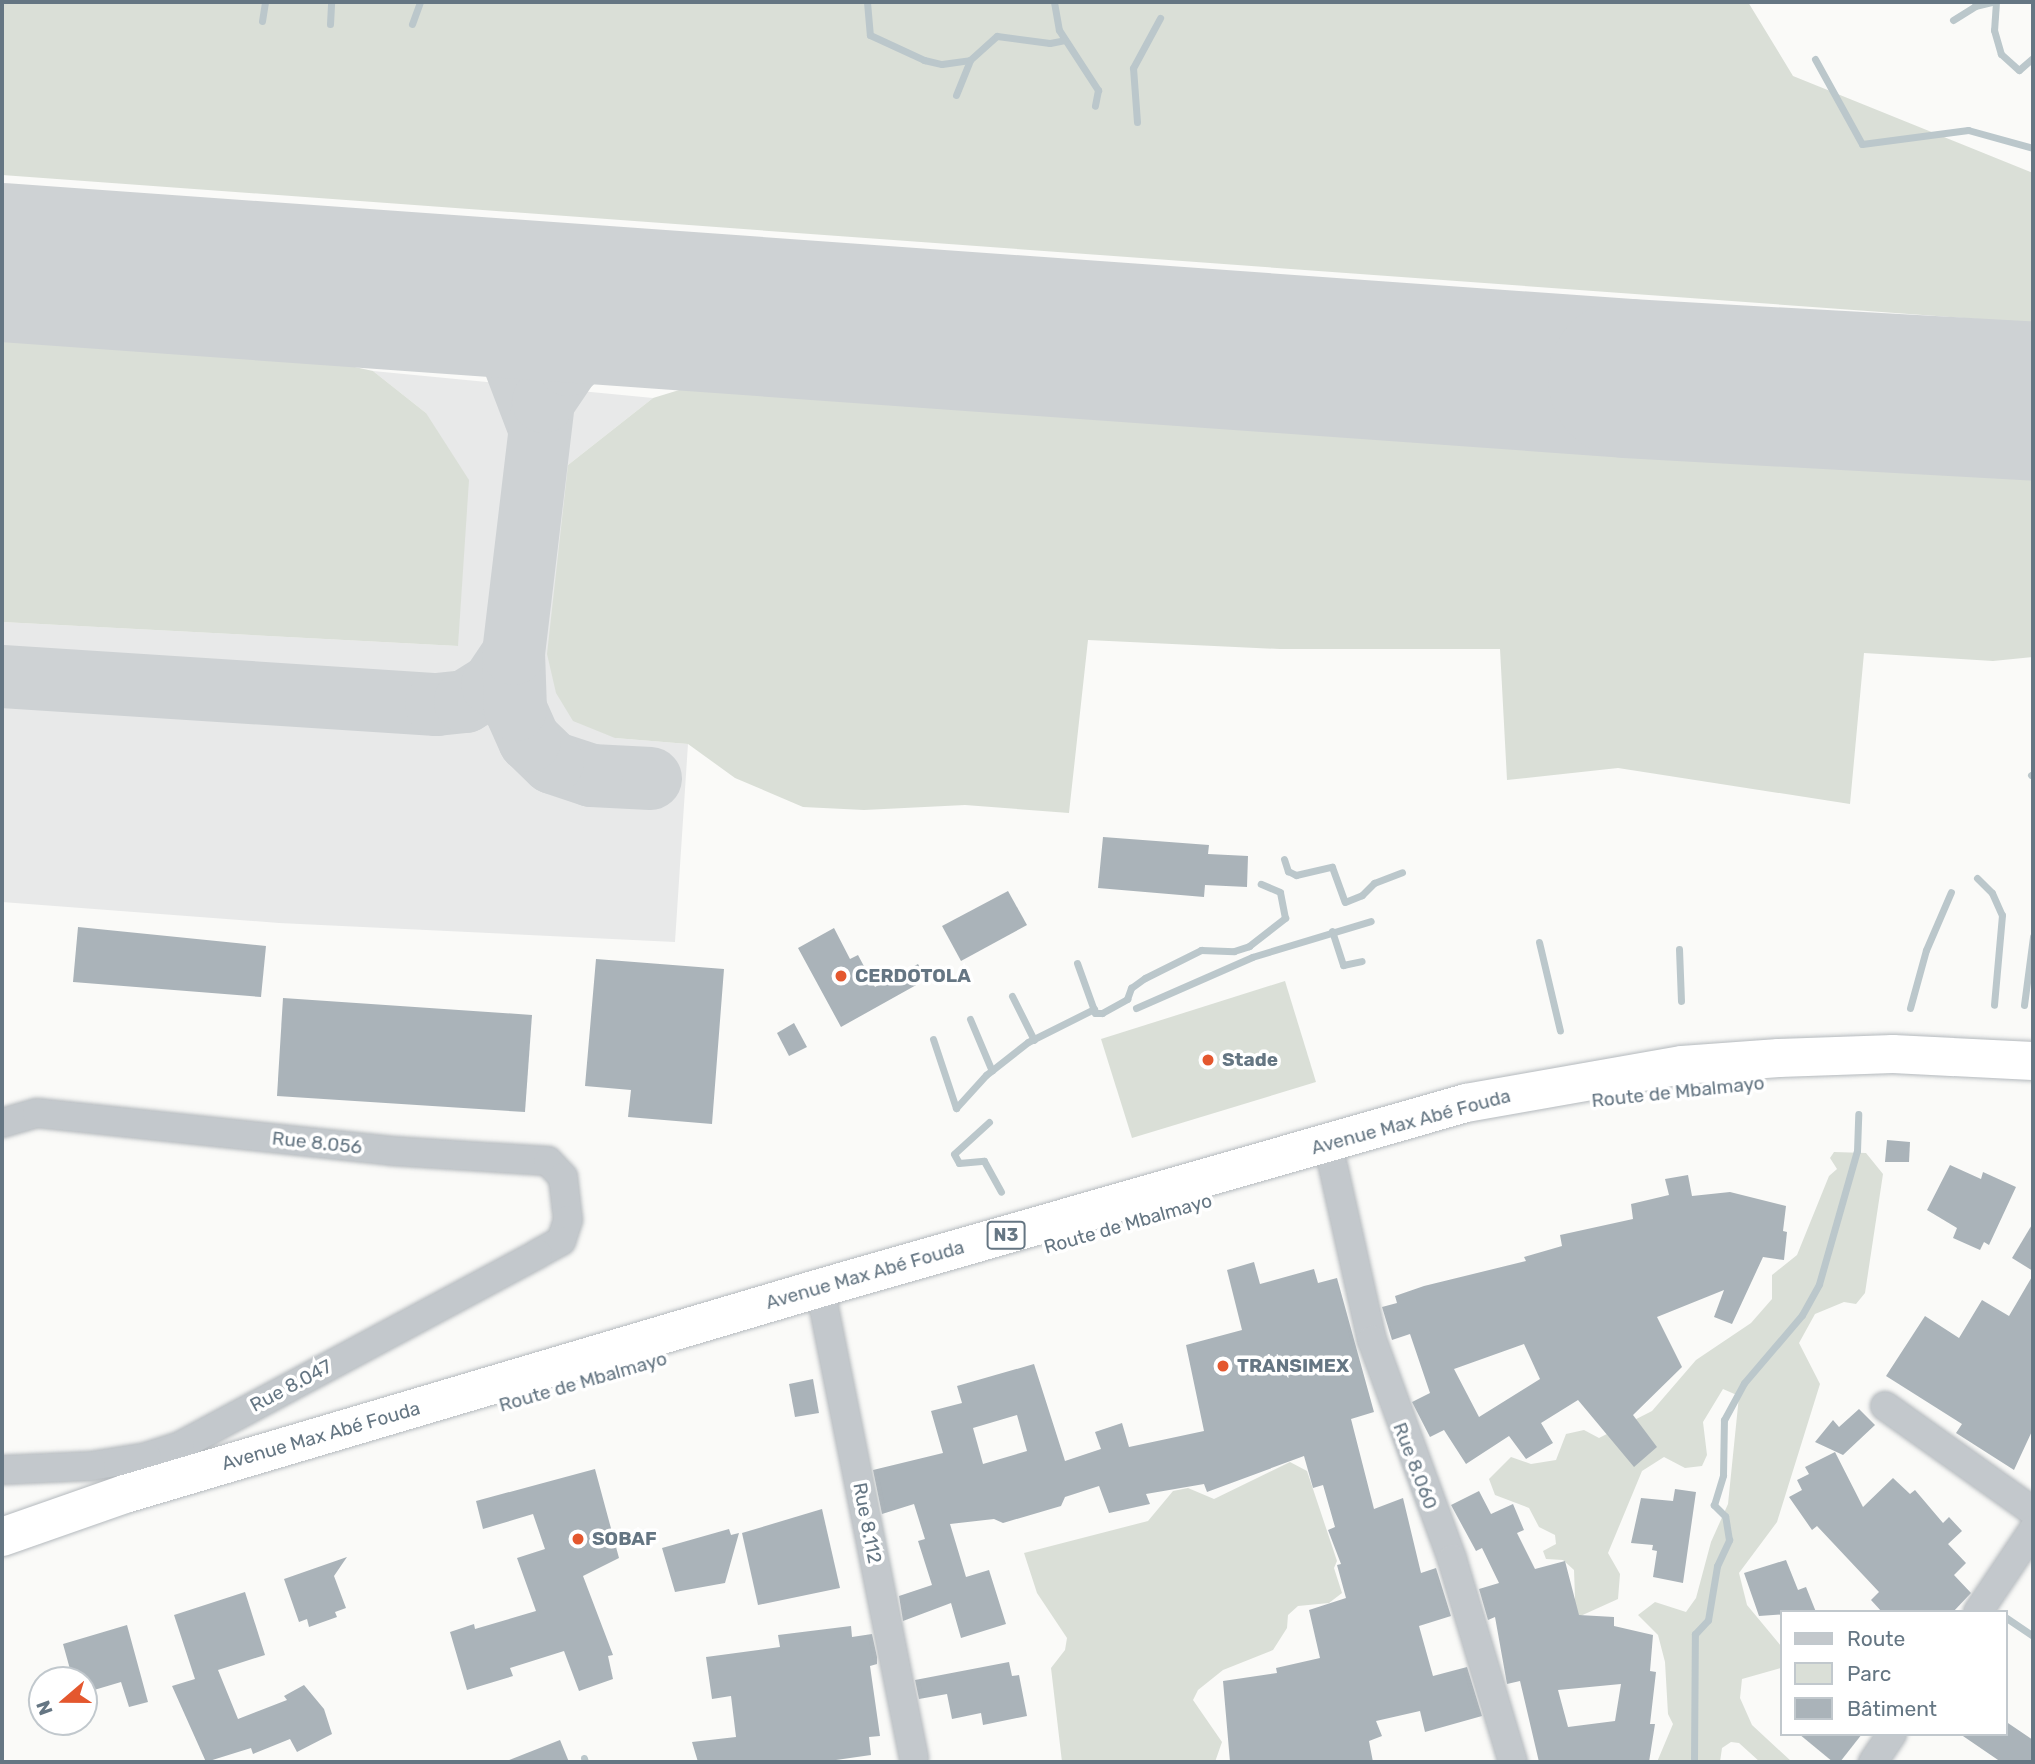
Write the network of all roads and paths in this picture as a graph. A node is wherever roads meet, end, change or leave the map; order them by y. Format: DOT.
graph roads {
  1 [pos="2033,1061"];
  2 [pos="2033,1085"];
  3 [pos="2,1124"];
  4 [pos="1332,1166"];
  5 [pos="561,1241"];
  6 [pos="822,1300"];
  7 [pos="1885,1406"];
  8 [pos="2,1470"];
  9 [pos="2033,1511"];
  10 [pos="2033,1530"];
  11 [pos="2,1537"];
  12 [pos="2,1559"];
  13 [pos="1979,1610"];
  14 [pos="1891,1736"];
  15 [pos="914,1758"];
  16 [pos="1513,1762"];
  17 [pos="1873,1762"];
  1 -- 6 [label="highway, Avenue Max Abé Fouda / N3"];
  2 -- 4 [label="highway, Route de Mbalmayo / N3"];
  3 -- 5 [label="street, Rue 8.056"];
  4 -- 6 [label="highway, Route de Mbalmayo / N3"];
  4 -- 16 [label="street, Rue 8.060"];
  5 -- 8 [label="street, Rue 8.047"];
  6 -- 11 [label="highway, Avenue Max Abé Fouda / N3"];
  6 -- 12 [label="highway, Route de Mbalmayo / N3"];
  6 -- 15 [label="street, Rue 8.112"];
  7 -- 9 [label="street"];
  10 -- 13 [label="street"];
  14 -- 17 [label="street"];
}
